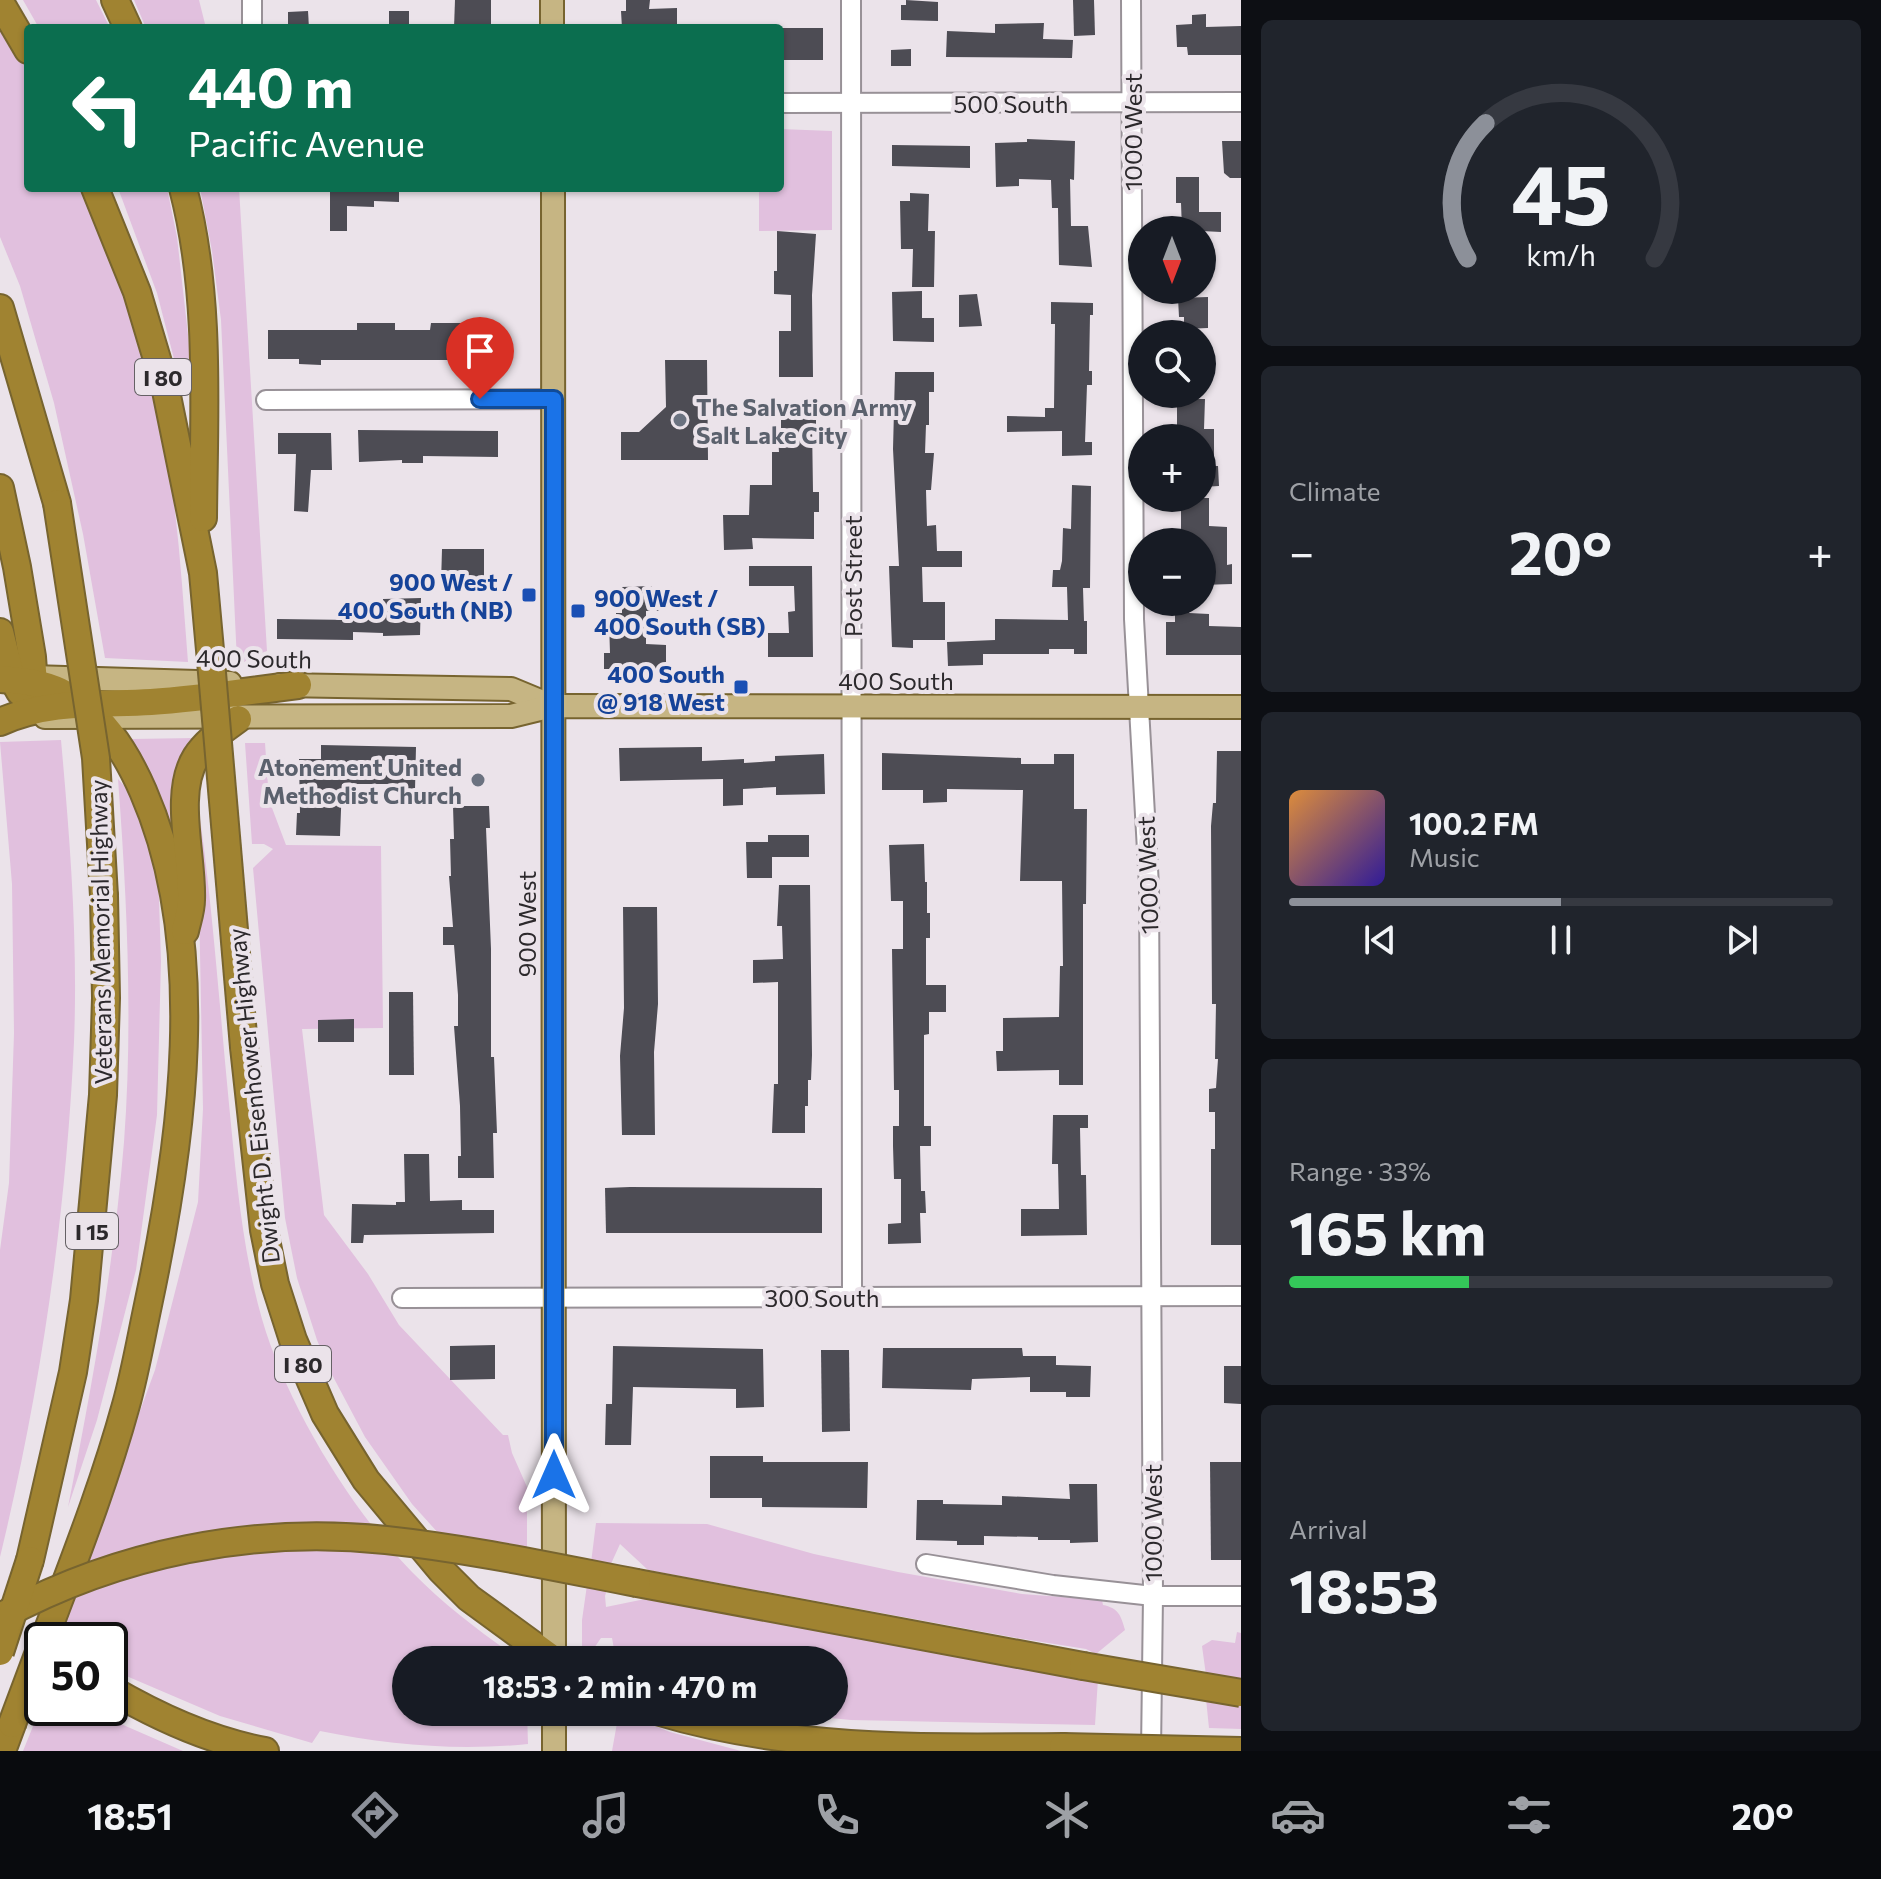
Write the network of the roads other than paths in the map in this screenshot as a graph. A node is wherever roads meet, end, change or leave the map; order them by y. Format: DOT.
graph roads {
  1 [pos="115,0"];
  2 [pos="252,0"];
  3 [pos="552,0"];
  4 [pos="851,0"];
  5 [pos="1131,0"];
  6 [pos="0,2"];
  7 [pos="126,24"];
  8 [pos="252,24"];
  9 [pos="552,24"];
  10 [pos="24,43"];
  11 [pos="1241,102"];
  12 [pos="784,103"];
  13 [pos="851,103"];
  14 [pos="1132,103"];
  15 [pos="97,192"];
  16 [pos="184,192"];
  17 [pos="553,192"];
  18 [pos="0,308"];
  19 [pos="554,399"];
  20 [pos="266,400"];
  21 [pos="0,488"];
  22 [pos="203,573"];
  23 [pos="0,632"];
  24 [pos="298,685"];
  25 [pos="17,697"];
  26 [pos="552,706"];
  27 [pos="852,706"];
  28 [pos="1139,707"];
  29 [pos="1241,707"];
  30 [pos="88,711"];
  31 [pos="238,719"];
  32 [pos="181,950"];
  33 [pos="1151,1296"];
  34 [pos="1241,1296"];
  35 [pos="553,1297"];
  36 [pos="852,1297"];
  37 [pos="402,1298"];
  38 [pos="926,1564"];
  39 [pos="1153,1596"];
  40 [pos="1241,1596"];
  41 [pos="0,1610"];
  42 [pos="0,1617"];
  43 [pos="51,1622"];
  44 [pos="24,1628"];
  45 [pos="535,1646"];
  46 [pos="554,1646"];
  47 [pos="0,1652"];
  48 [pos="24,1693"];
  49 [pos="1241,1693"];
  50 [pos="128,1700"];
  51 [pos="554,1726"];
  52 [pos="702,1726"];
  53 [pos="2,1751"];
  54 [pos="265,1751"];
  55 [pos="554,1751"];
  56 [pos="1151,1751"];
  57 [pos="1241,1751"];
  1 -- 7 [label="highway"];
  2 -- 8 [label="street"];
  3 -- 9 [label="main road"];
  4 -- 13 [label="street, Post Street"];
  5 -- 14 [label="street, 1000 West"];
  6 -- 10 [label="highway"];
  11 -- 14 [label="street, 500 South"];
  12 -- 13 [label="street, 500 South"];
  13 -- 14 [label="street, 500 South"];
  13 -- 27 [label="street, Post Street"];
  14 -- 28 [label="street, 1000 West"];
  15 -- 22 [label="highway, I 80"];
  16 -- 22 [label="highway"];
  17 -- 19 [label="main road, 900 West"];
  18 -- 47 [label="highway, Veterans Memorial Highway / I 15, bridge"];
  19 -- 20 [label="street"];
  19 -- 26 [label="main road, 900 West"];
  21 -- 25 [label="highway"];
  22 -- 45 [label="highway, Dwight D. Eisenhower Highway / I 80, bridge"];
  23 -- 25 [label="highway"];
  24 -- 25 [label="main road, 400 South"];
  24 -- 26 [label="main road, 400 South"];
  24 -- 30 [label="highway"];
  25 -- 30 [label="highway"];
  26 -- 27 [label="main road, 400 South"];
  26 -- 31 [label="main road, 400 South"];
  26 -- 35 [label="main road, 900 West"];
  27 -- 28 [label="main road, 400 South"];
  27 -- 36 [label="street, Post Street"];
  28 -- 29 [label="main road, 400 South"];
  28 -- 33 [label="street, 1000 West"];
  30 -- 31 [label="main road, 400 South"];
  30 -- 32 [label="highway"];
  31 -- 32 [label="highway"];
  32 -- 43 [label="highway"];
  33 -- 34 [label="street, 300 South"];
  33 -- 36 [label="street, 300 South"];
  33 -- 39 [label="street, 1000 West"];
  35 -- 36 [label="street, 300 South"];
  35 -- 37 [label="street, 300 South"];
  35 -- 46 [label="main road, 900 West"];
  38 -- 39 [label="street"];
  39 -- 40 [label="street"];
  39 -- 56 [label="street, 1000 West"];
  41 -- 44 [label="highway"];
  42 -- 49 [label="highway, bridge"];
  48 -- 53 [label="highway, bridge"];
  50 -- 54 [label="highway"];
  51 -- 55 [label="main road"];
  52 -- 57 [label="highway, bridge"];
}
